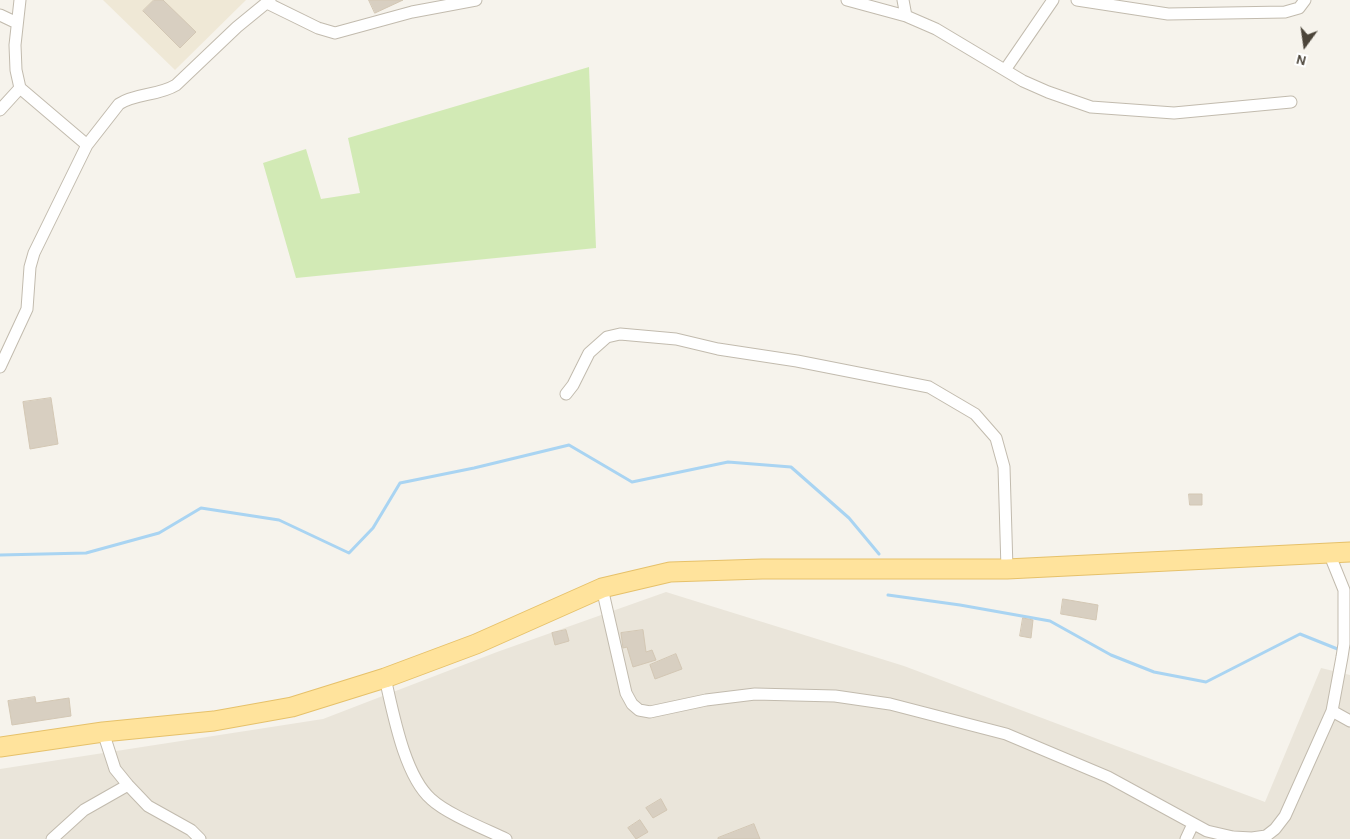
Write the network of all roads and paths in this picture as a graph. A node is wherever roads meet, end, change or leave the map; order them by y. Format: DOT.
graph roads {
  1 [pos="20,0"];
  2 [pos="476,0"];
  3 [pos="847,0"];
  4 [pos="903,0"];
  5 [pos="1053,0"];
  6 [pos="1077,0"];
  7 [pos="1306,0"];
  8 [pos="268,2"];
  9 [pos="0,15"];
  10 [pos="906,16"];
  11 [pos="17,23"];
  12 [pos="1005,70"];
  13 [pos="20,88"];
  14 [pos="1291,102"];
  15 [pos="0,110"];
  16 [pos="87,144"];
  17 [pos="0,367"];
  18 [pos="566,394"];
  19 [pos="1350,552"];
  20 [pos="1329,553"];
  21 [pos="1007,569"];
  22 [pos="602,588"];
  23 [pos="385,678"];
  24 [pos="1332,712"];
  25 [pos="1350,721"];
  26 [pos="103,732"];
  27 [pos="0,747"];
  28 [pos="128,785"];
  29 [pos="1193,824"];
  30 [pos="52,839"];
  31 [pos="200,839"];
  32 [pos="506,839"];
  33 [pos="1186,839"];
  1 -- 11 [label="street"];
  2 -- 8 [label="street"];
  3 -- 10 [label="street"];
  4 -- 10 [label="street"];
  5 -- 12 [label="street"];
  6 -- 7 [label="street"];
  8 -- 16 [label="street"];
  9 -- 11 [label="street"];
  10 -- 12 [label="street"];
  11 -- 13 [label="street"];
  12 -- 14 [label="street"];
  13 -- 15 [label="street"];
  13 -- 16 [label="street"];
  16 -- 17 [label="street"];
  18 -- 21 [label="street"];
  19 -- 20 [label="main road"];
  20 -- 21 [label="main road"];
  20 -- 24 [label="street"];
  21 -- 22 [label="main road"];
  22 -- 23 [label="main road"];
  22 -- 29 [label="street"];
  23 -- 26 [label="main road"];
  23 -- 32 [label="street"];
  24 -- 25 [label="street"];
  24 -- 29 [label="street"];
  26 -- 27 [label="main road"];
  26 -- 28 [label="street"];
  28 -- 30 [label="street"];
  28 -- 31 [label="street"];
  29 -- 33 [label="street"];
}
